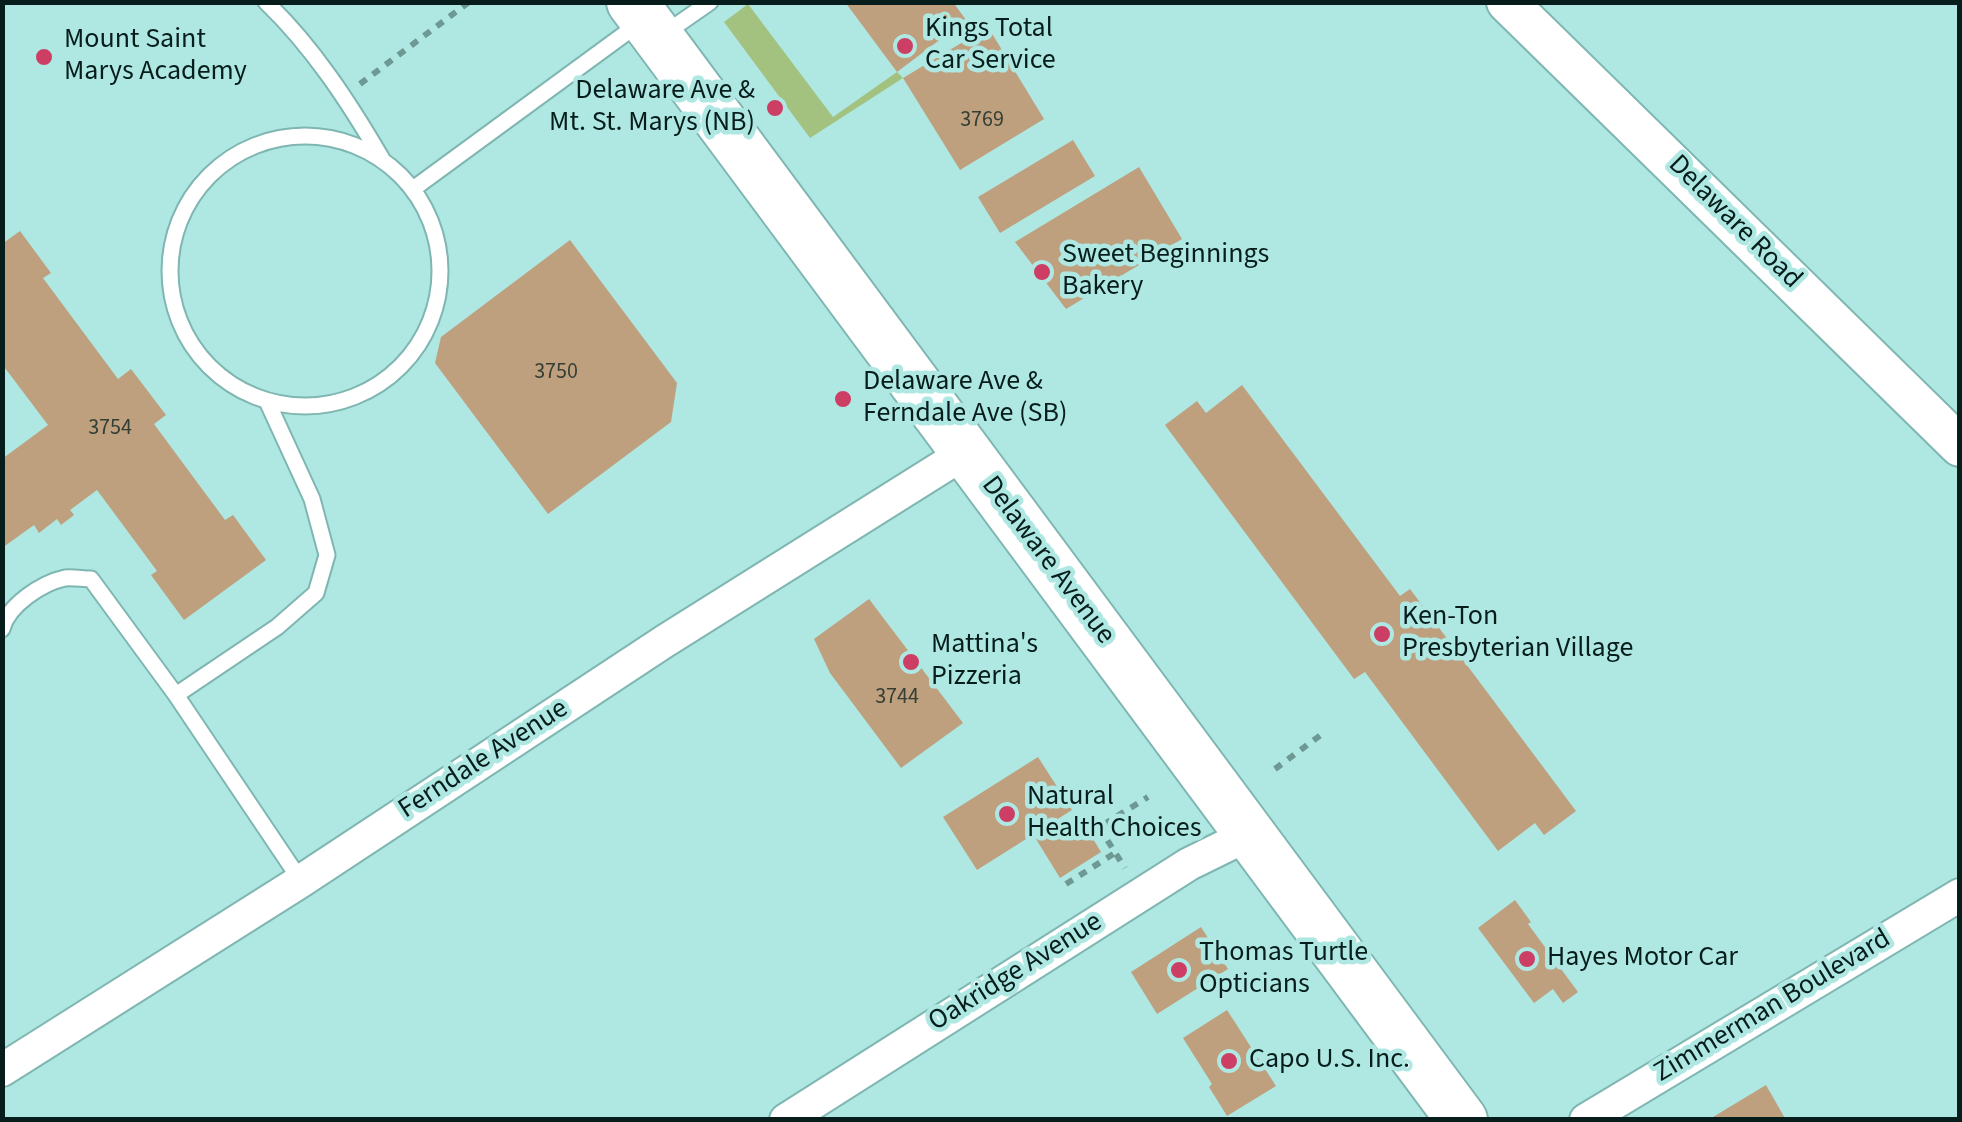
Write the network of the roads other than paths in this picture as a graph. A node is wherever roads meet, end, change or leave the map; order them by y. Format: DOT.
graph roads {
  1 [pos="266,2"];
  2 [pos="710,2"];
  3 [pos="1519,6"];
  4 [pos="645,20"];
  5 [pos="382,159"];
  6 [pos="413,188"];
  7 [pos="266,402"];
  8 [pos="1960,446"];
  9 [pos="966,452"];
  10 [pos="2,629"];
  11 [pos="176,695"];
  12 [pos="1250,834"];
  13 [pos="301,881"];
  14 [pos="1960,894"];
  15 [pos="2,1070"];
  16 [pos="786,1120"];
  17 [pos="1462,1120"];
  18 [pos="1586,1120"];
  1 -- 5 [label="lane"];
  2 -- 4 [label="lane"];
  3 -- 8 [label="street, Delaware Road"];
  4 -- 6 [label="lane"];
  4 -- 9 [label="main road, Delaware Avenue"];
  5 -- 6 [label="lane"];
  5 -- 7 [label="lane"];
  6 -- 7 [label="lane"];
  7 -- 11 [label="lane"];
  9 -- 12 [label="main road, Delaware Avenue"];
  9 -- 13 [label="street, Ferndale Avenue"];
  10 -- 11 [label="lane"];
  11 -- 13 [label="lane"];
  12 -- 16 [label="street, Oakridge Avenue"];
  12 -- 17 [label="main road, Delaware Avenue"];
  13 -- 15 [label="street, Ferndale Avenue"];
  14 -- 18 [label="street, Zimmerman Boulevard"];
}
